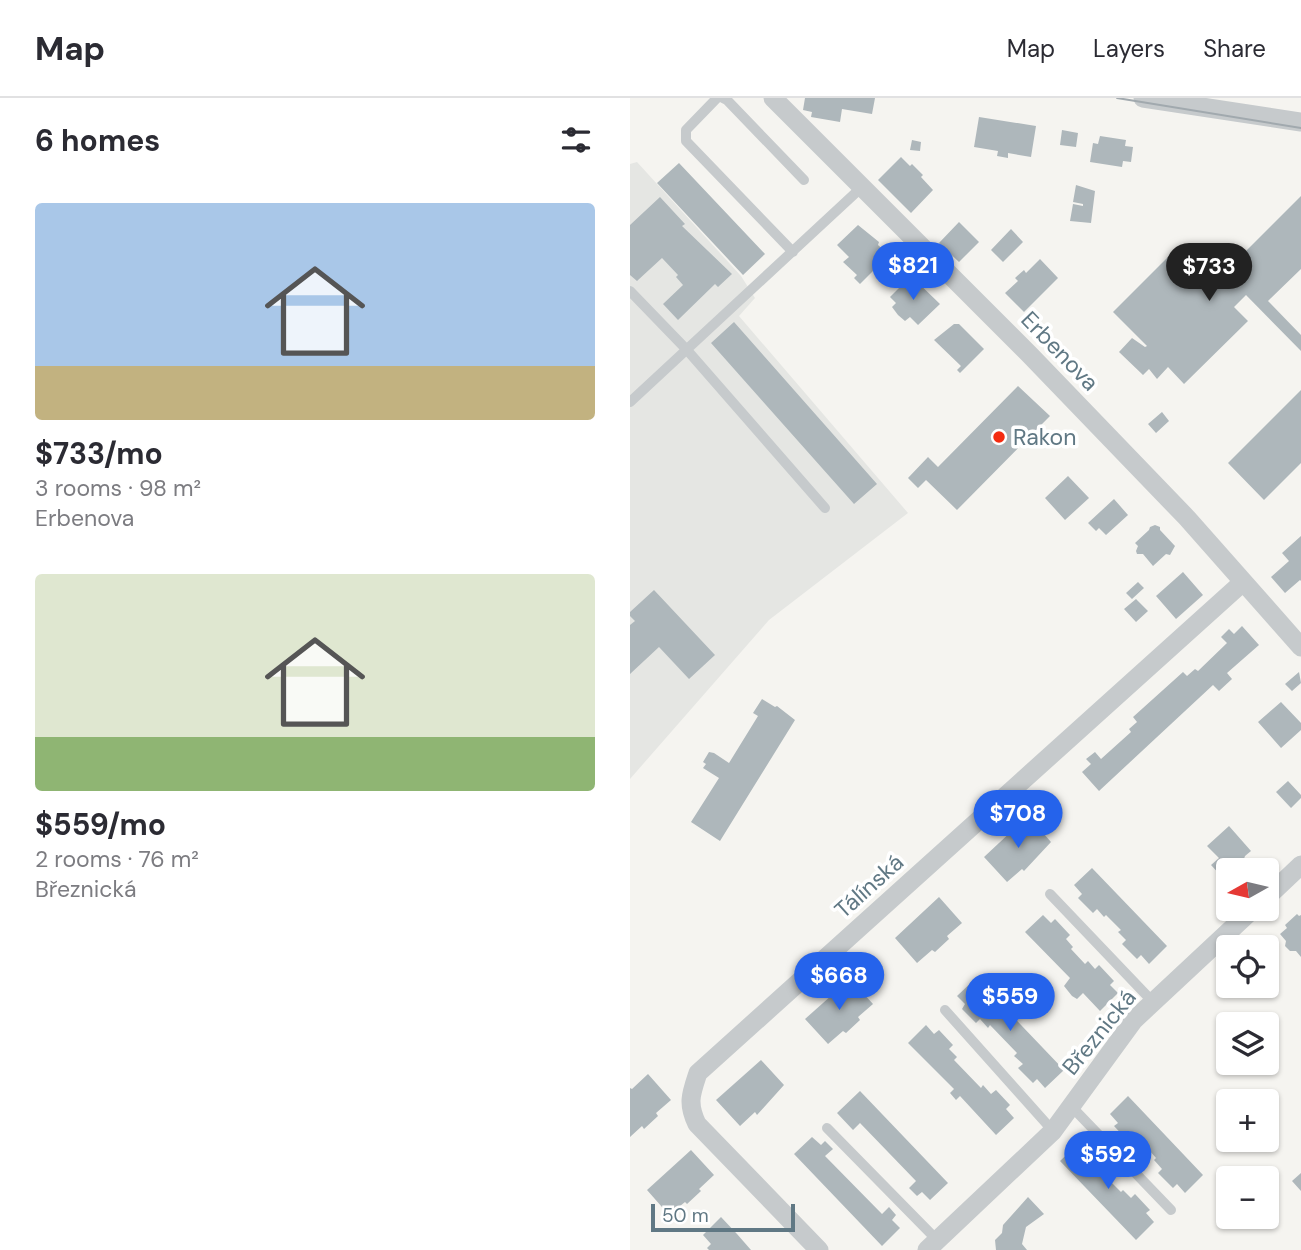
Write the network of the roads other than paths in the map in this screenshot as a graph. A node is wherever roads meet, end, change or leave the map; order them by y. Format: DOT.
graph roads {
  1 [pos="717,98"];
  2 [pos="723,98"];
  3 [pos="773,98"];
  4 [pos="1143,98"];
  5 [pos="1301,122"];
  6 [pos="804,180"];
  7 [pos="863,186"];
  8 [pos="793,252"];
  9 [pos="630,291"];
  10 [pos="687,349"];
  11 [pos="630,402"];
  12 [pos="825,508"];
  13 [pos="1243,582"];
  14 [pos="1301,647"];
  15 [pos="1301,865"];
  16 [pos="1279,886"];
  17 [pos="1050,894"];
  18 [pos="1240,921"];
  19 [pos="1153,1002"];
  20 [pos="945,1010"];
  21 [pos="1071,1107"];
  22 [pos="827,1128"];
  23 [pos="1053,1131"];
  24 [pos="1171,1210"];
  25 [pos="932,1245"];
  26 [pos="819,1250"];
  1 -- 8 [label="lane"];
  2 -- 6 [label="lane"];
  3 -- 7 [label="street, Erbenova"];
  4 -- 5 [label="street"];
  7 -- 8 [label="lane"];
  7 -- 13 [label="street, Erbenova"];
  8 -- 10 [label="lane"];
  9 -- 10 [label="lane"];
  10 -- 11 [label="lane"];
  10 -- 12 [label="lane"];
  13 -- 14 [label="street, Erbenova"];
  13 -- 26 [label="street, Tálínská"];
  15 -- 16 [label="street"];
  17 -- 19 [label="lane"];
  18 -- 19 [label="street, Březnická"];
  19 -- 21 [label="street, Březnická"];
  20 -- 23 [label="lane"];
  21 -- 23 [label="street, Březnická"];
  21 -- 24 [label="lane"];
  22 -- 25 [label="lane"];
  23 -- 25 [label="street, Březnická"];
}
